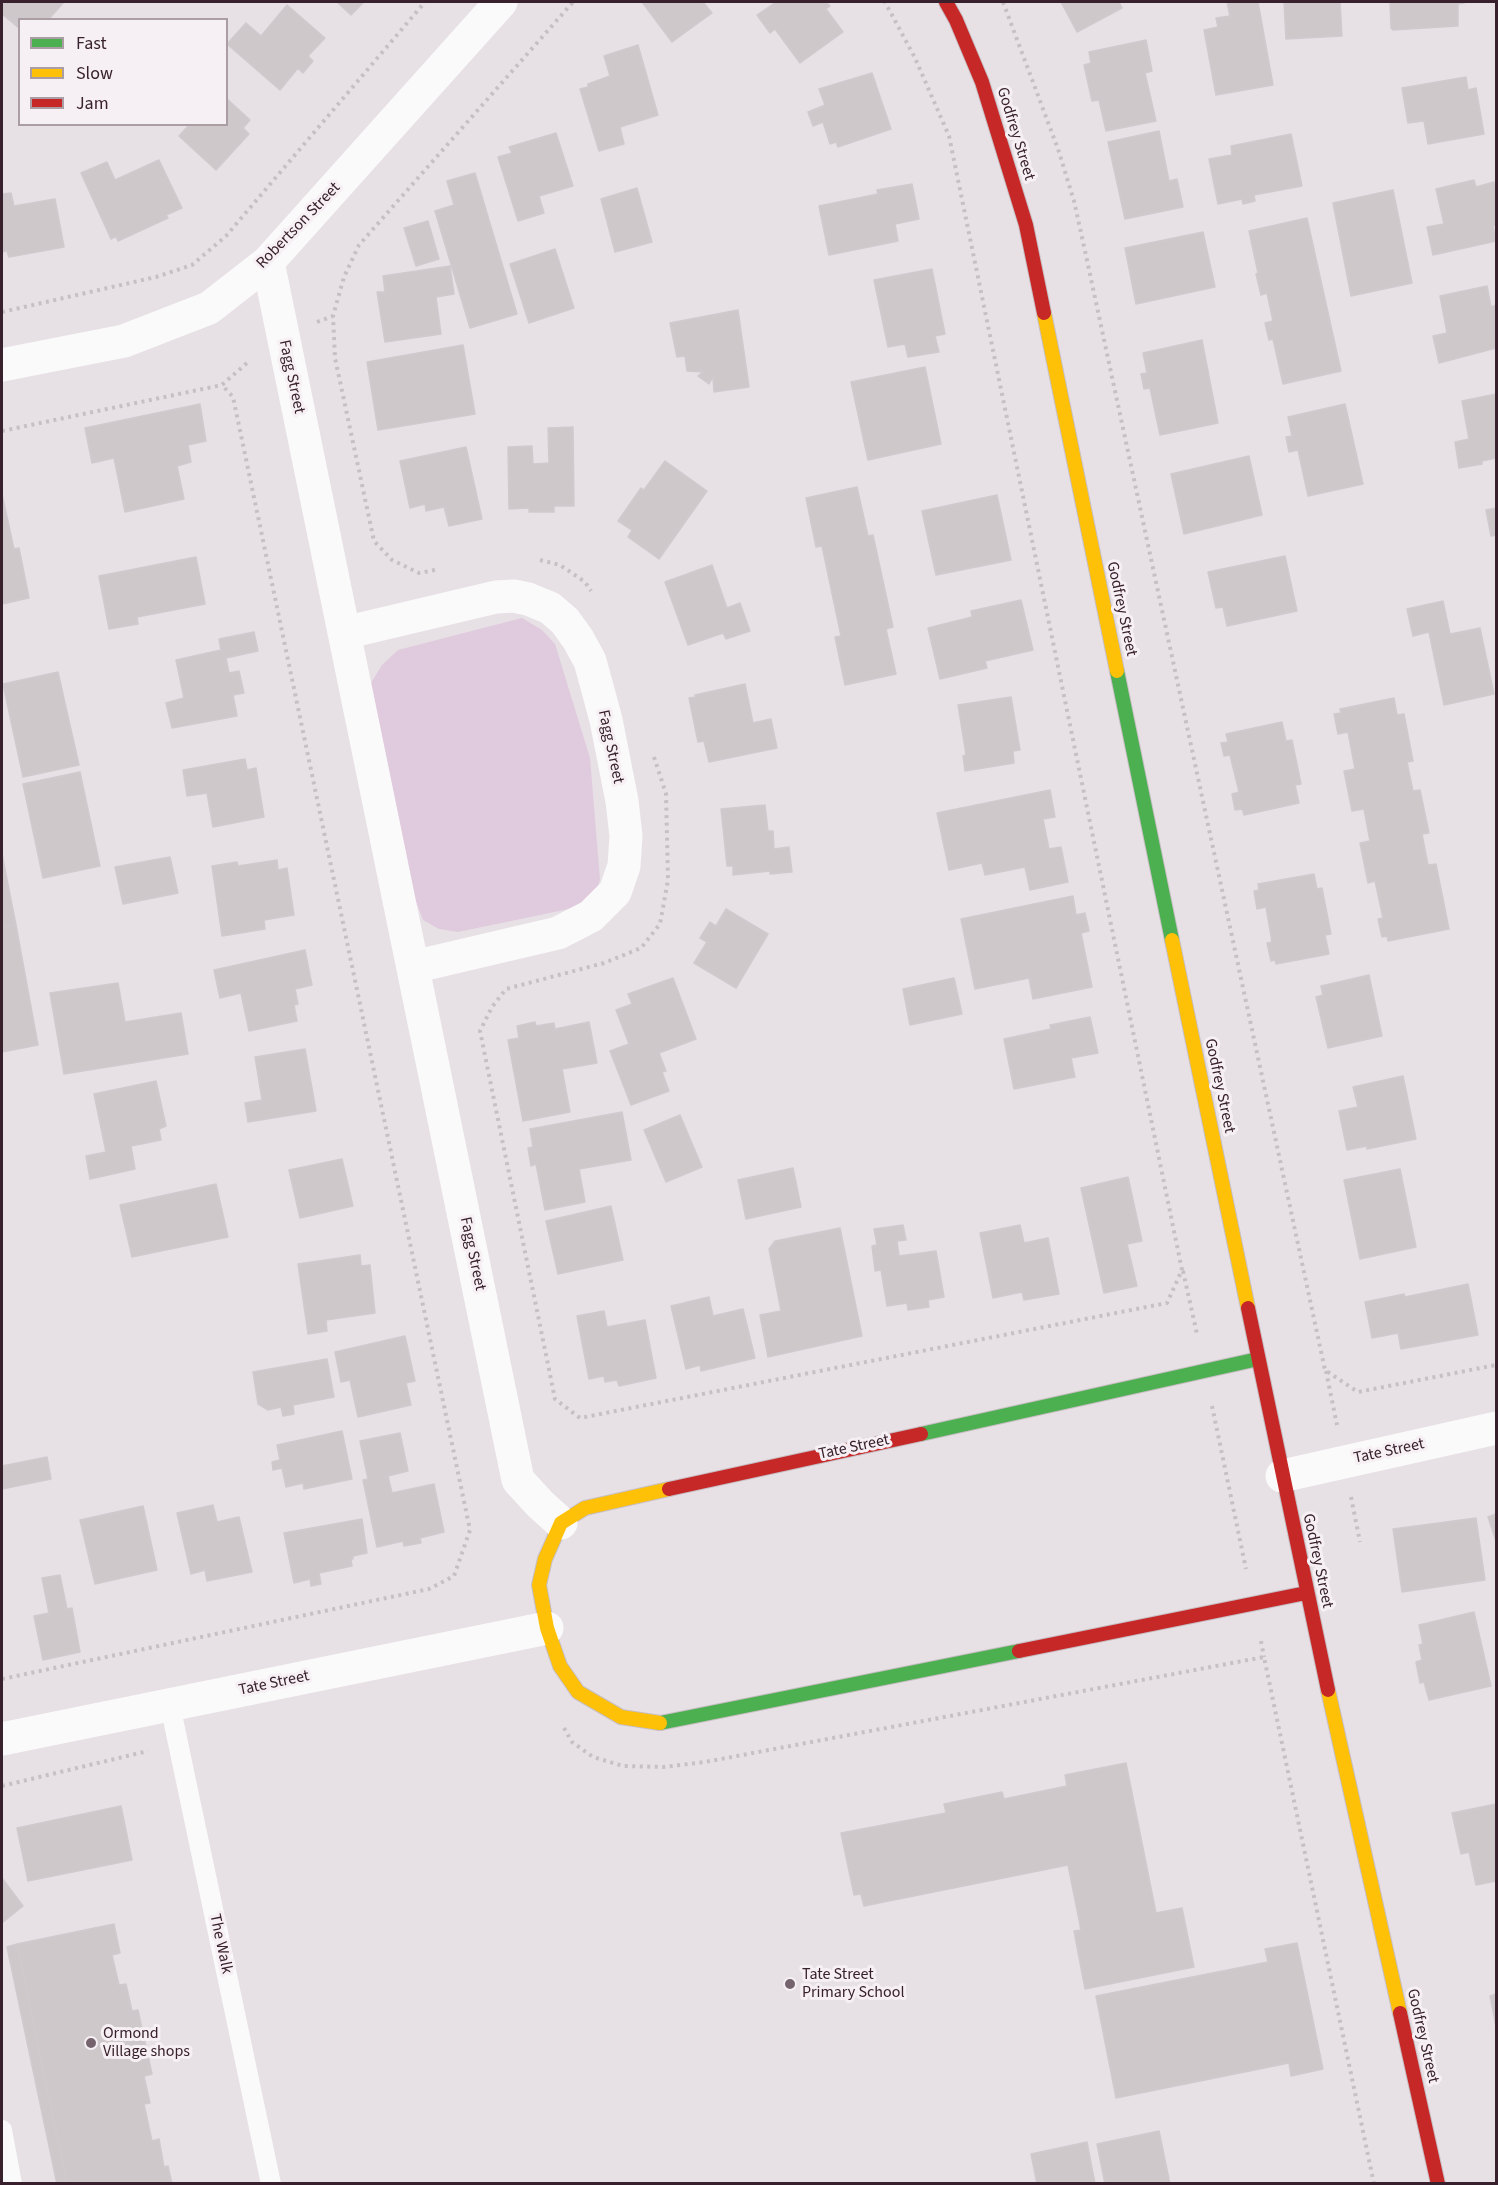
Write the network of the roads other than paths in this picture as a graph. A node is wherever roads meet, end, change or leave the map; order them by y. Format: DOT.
graph roads {
  1 [pos="501,2"];
  2 [pos="946,2"];
  3 [pos="268,262"];
  4 [pos="2,365"];
  5 [pos="344,633"];
  6 [pos="413,967"];
  7 [pos="1258,1359"];
  8 [pos="1497,1428"];
  9 [pos="1282,1476"];
  10 [pos="561,1523"];
  11 [pos="1306,1593"];
  12 [pos="547,1628"];
  13 [pos="170,1705"];
  14 [pos="2,1739"];
  15 [pos="2,2130"];
  16 [pos="12,2184"];
  17 [pos="271,2184"];
  18 [pos="1438,2184"];
  1 -- 3 [label="street, Robertson Street"];
  2 -- 7 [label="street, Godfrey Street"];
  3 -- 4 [label="street, Robertson Street"];
  3 -- 5 [label="street, Fagg Street"];
  5 -- 6 [label="street, Fagg Street"];
  5 -- 6 [label="street, Fagg Street"];
  6 -- 10 [label="street, Fagg Street"];
  7 -- 9 [label="street, Godfrey Street"];
  7 -- 10 [label="street, Tate Street"];
  8 -- 9 [label="street, Tate Street"];
  9 -- 11 [label="street, Godfrey Street"];
  10 -- 12 [label="street"];
  11 -- 12 [label="street"];
  11 -- 18 [label="street, Godfrey Street"];
  12 -- 13 [label="street, Tate Street"];
  13 -- 14 [label="street, Tate Street"];
  13 -- 17 [label="lane, The Walk"];
  15 -- 16 [label="lane"];
}
